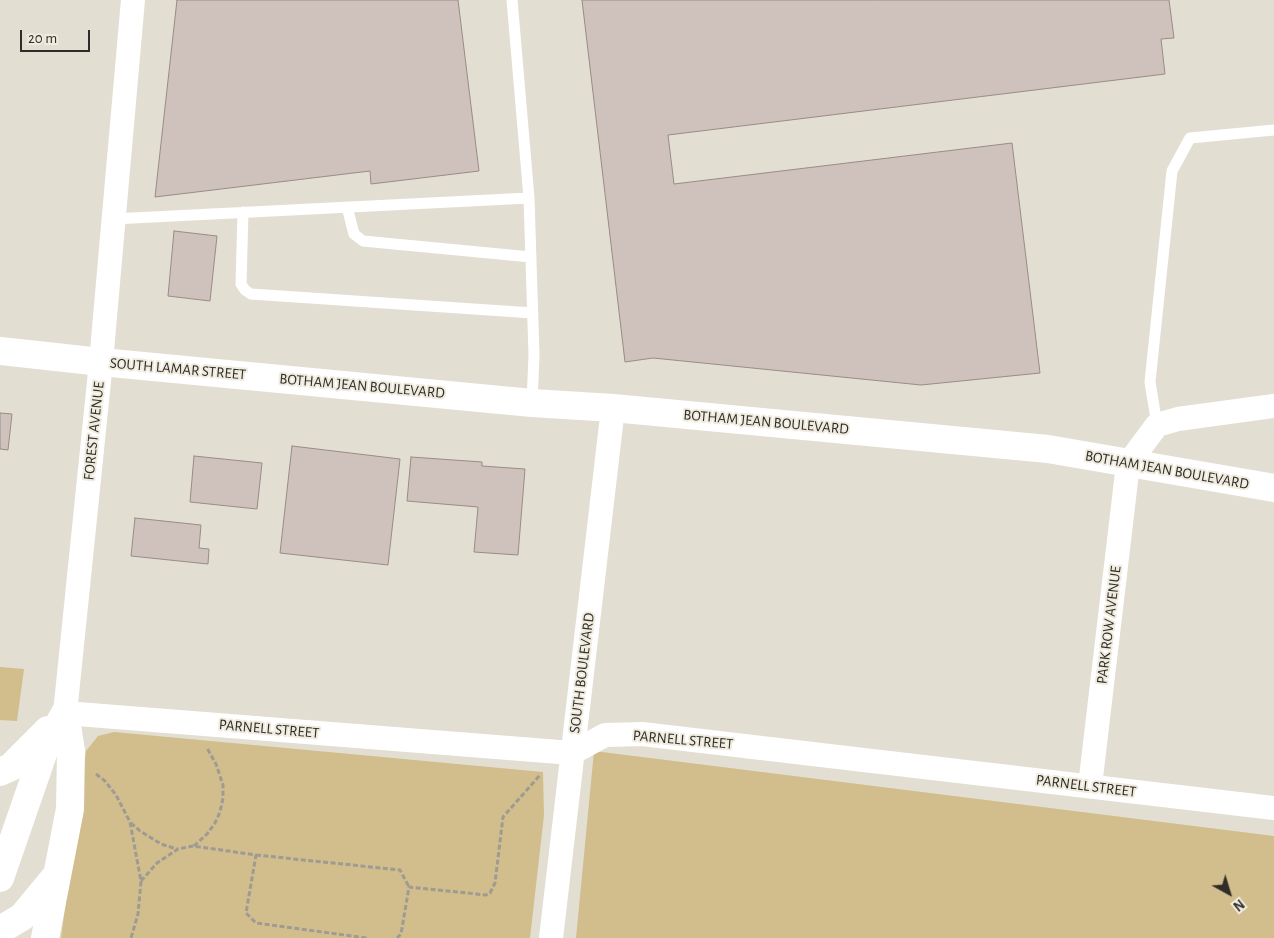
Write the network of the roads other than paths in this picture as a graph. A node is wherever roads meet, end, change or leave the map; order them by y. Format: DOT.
graph roads {
  1 [pos="133,0"];
  2 [pos="512,0"];
  3 [pos="1274,130"];
  4 [pos="529,198"];
  5 [pos="347,207"];
  6 [pos="243,212"];
  7 [pos="113,219"];
  8 [pos="531,257"];
  9 [pos="532,313"];
  10 [pos="0,350"];
  11 [pos="101,362"];
  12 [pos="254,376"];
  13 [pos="532,403"];
  14 [pos="1274,406"];
  15 [pos="613,408"];
  16 [pos="1157,425"];
  17 [pos="1128,464"];
  18 [pos="1274,488"];
  19 [pos="65,713"];
  20 [pos="572,753"];
  21 [pos="0,772"];
  22 [pos="1090,786"];
  23 [pos="1274,808"];
  24 [pos="58,873"];
  25 [pos="0,878"];
  26 [pos="0,930"];
  27 [pos="45,938"];
  28 [pos="551,938"];
  1 -- 7 [label="street, FOREST AVENUE"];
  2 -- 4 [label="lane"];
  3 -- 16 [label="lane"];
  4 -- 5 [label="lane"];
  4 -- 8 [label="lane"];
  5 -- 6 [label="lane"];
  5 -- 8 [label="lane"];
  6 -- 7 [label="lane"];
  6 -- 9 [label="lane"];
  7 -- 11 [label="street, FOREST AVENUE"];
  8 -- 9 [label="lane"];
  9 -- 13 [label="lane"];
  10 -- 11 [label="main road"];
  11 -- 12 [label="main road, SOUTH LAMAR STREET"];
  11 -- 19 [label="street, FOREST AVENUE"];
  12 -- 13 [label="main road, BOTHAM JEAN BOULEVARD"];
  13 -- 15 [label="main road, BOTHAM JEAN BOULEVARD"];
  14 -- 16 [label="street"];
  15 -- 17 [label="main road, BOTHAM JEAN BOULEVARD"];
  15 -- 20 [label="street, SOUTH BOULEVARD"];
  16 -- 17 [label="street"];
  17 -- 18 [label="main road, BOTHAM JEAN BOULEVARD"];
  17 -- 22 [label="street, PARK ROW AVENUE"];
  19 -- 20 [label="street, PARNELL STREET"];
  19 -- 21 [label="main road"];
  19 -- 24 [label="main road"];
  19 -- 25 [label="main road"];
  20 -- 22 [label="street, PARNELL STREET"];
  20 -- 28 [label="street, SOUTH BOULEVARD"];
  22 -- 23 [label="street, PARNELL STREET"];
  24 -- 26 [label="main road"];
  24 -- 27 [label="main road"];
}
